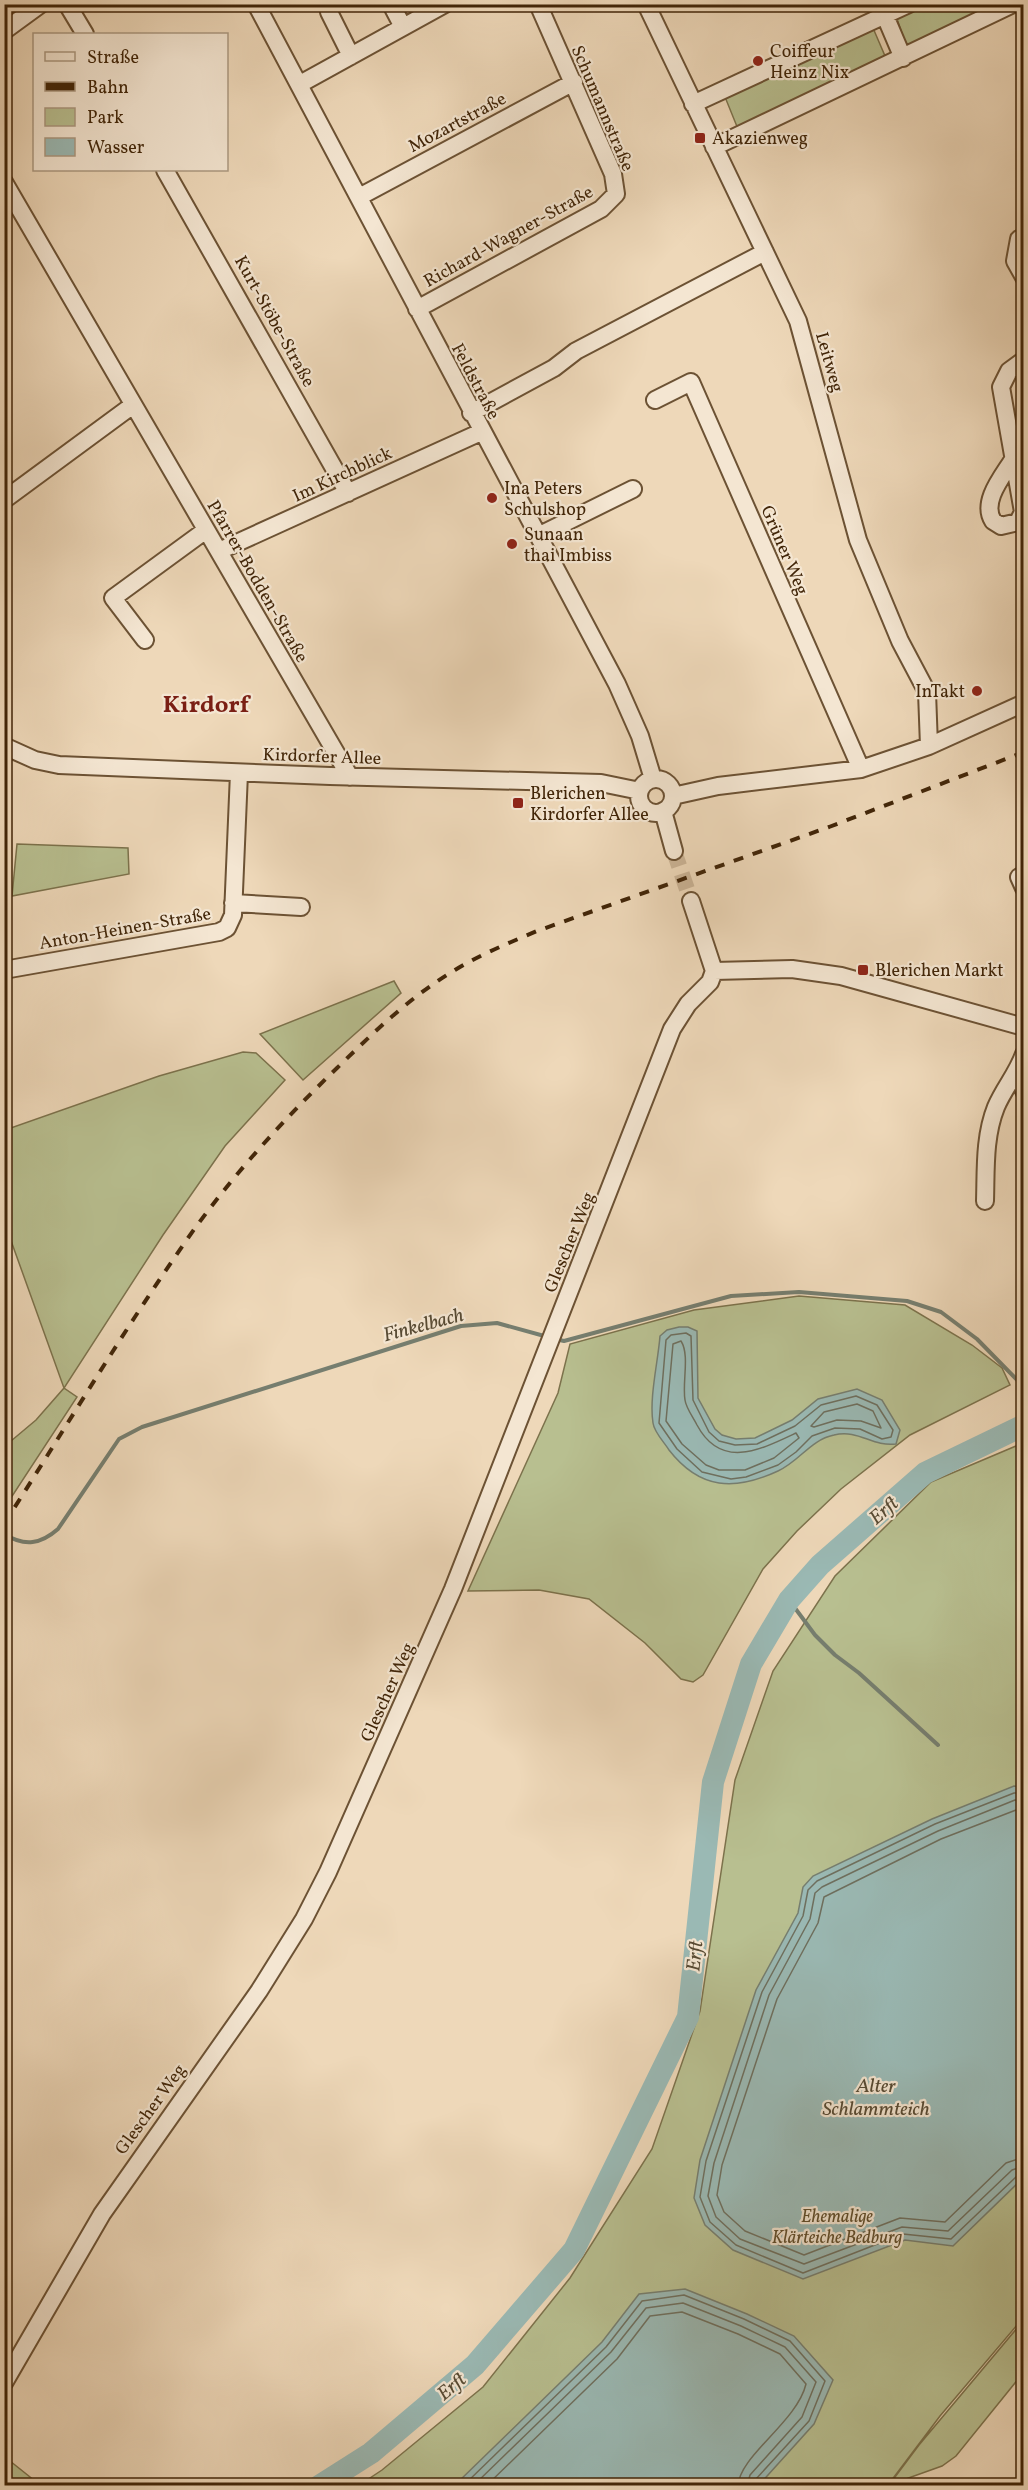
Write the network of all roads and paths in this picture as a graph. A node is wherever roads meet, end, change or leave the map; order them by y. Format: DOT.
graph roads {
  1 [pos="41,4"];
  2 [pos="67,4"];
  3 [pos="256,4"];
  4 [pos="391,4"];
  5 [pos="445,4"];
  6 [pos="538,4"];
  7 [pos="646,4"];
  8 [pos="909,4"];
  9 [pos="1013,4"];
  10 [pos="882,7"];
  11 [pos="329,12"];
  12 [pos="403,27"];
  13 [pos="4,31"];
  14 [pos="84,33"];
  15 [pos="351,56"];
  16 [pos="903,58"];
  17 [pos="574,82"];
  18 [pos="300,84"];
  19 [pos="693,104"];
  20 [pos="714,147"];
  21 [pos="166,171"];
  22 [pos="4,183"];
  23 [pos="615,194"];
  24 [pos="359,197"];
  25 [pos="1019,238"];
  26 [pos="765,252"];
  27 [pos="1023,277"];
  28 [pos="417,309"];
  29 [pos="1023,360"];
  30 [pos="656,400"];
  31 [pos="133,405"];
  32 [pos="471,413"];
  33 [pos="481,432"];
  34 [pos="1012,461"];
  35 [pos="633,489"];
  36 [pos="348,493"];
  37 [pos="4,500"];
  38 [pos="206,530"];
  39 [pos="538,536"];
  40 [pos="219,551"];
  41 [pos="145,640"];
  42 [pos="1023,703"];
  43 [pos="4,746"];
  44 [pos="929,746"];
  45 [pos="861,769"];
  46 [pos="239,773"];
  47 [pos="350,777"];
  48 [pos="653,779"];
  49 [pos="640,791"];
  50 [pos="673,796"];
  51 [pos="663,811"];
  52 [pos="674,852"];
  53 [pos="691,901"];
  54 [pos="233,903"];
  55 [pos="302,907"];
  56 [pos="4,970"];
  57 [pos="714,971"];
  58 [pos="1023,1027"];
  59 [pos="1023,1054"];
  60 [pos="1018,1071"];
  61 [pos="1023,1091"];
  62 [pos="985,1201"];
  63 [pos="4,2384"];
  1 -- 13 [label="street"];
  2 -- 14 [label="street"];
  3 -- 18 [label="street, Feldstraße"];
  4 -- 12 [label="street"];
  5 -- 12 [label="street"];
  6 -- 17 [label="street, Schumannstraße"];
  7 -- 19 [label="street, Leitweg"];
  8 -- 10 [label="street"];
  9 -- 16 [label="street"];
  10 -- 16 [label="street"];
  10 -- 19 [label="street"];
  11 -- 15 [label="street"];
  12 -- 15 [label="street"];
  15 -- 18 [label="street"];
  16 -- 20 [label="street"];
  17 -- 23 [label="street, Schumannstraße"];
  17 -- 24 [label="street, Mozartstraße"];
  18 -- 24 [label="street, Feldstraße"];
  19 -- 20 [label="street, Leitweg"];
  20 -- 26 [label="street, Leitweg"];
  21 -- 36 [label="street, Kurt-Stöbe-Straße"];
  22 -- 31 [label="street, Pfarrer-Bodden-Straße"];
  23 -- 28 [label="street, Richard-Wagner-Straße"];
  24 -- 28 [label="street, Feldstraße"];
  25 -- 27 [label="street"];
  26 -- 32 [label="street"];
  26 -- 44 [label="street, Leitweg"];
  28 -- 32 [label="street, Feldstraße"];
  29 -- 34 [label="street"];
  30 -- 45 [label="street, Grüner Weg"];
  31 -- 37 [label="street"];
  31 -- 38 [label="street, Pfarrer-Bodden-Straße"];
  32 -- 33 [label="street, Feldstraße"];
  33 -- 36 [label="street, Im Kirchblick"];
  33 -- 39 [label="street, Feldstraße"];
  35 -- 39 [label="street"];
  36 -- 40 [label="street, Im Kirchblick"];
  38 -- 40 [label="street, Pfarrer-Bodden-Straße"];
  38 -- 41 [label="street"];
  39 -- 48 [label="street, Feldstraße"];
  40 -- 47 [label="street, Pfarrer-Bodden-Straße"];
  42 -- 44 [label="street"];
  43 -- 46 [label="street, Kirdorfer Allee"];
  44 -- 45 [label="street"];
  45 -- 50 [label="street"];
  46 -- 47 [label="street, Kirdorfer Allee"];
  46 -- 54 [label="street, Anton-Heinen-Straße"];
  47 -- 49 [label="street, Kirdorfer Allee"];
  48 -- 49 [label="street"];
  48 -- 50 [label="street"];
  49 -- 51 [label="street"];
  50 -- 51 [label="street"];
  51 -- 52 [label="street"];
  53 -- 57 [label="street"];
  54 -- 55 [label="street, Anton-Heinen-Straße"];
  54 -- 56 [label="street, Anton-Heinen-Straße"];
  57 -- 58 [label="street"];
  57 -- 63 [label="street, Glescher Weg"];
  59 -- 60 [label="street"];
  60 -- 61 [label="street"];
  60 -- 62 [label="street"];
}
